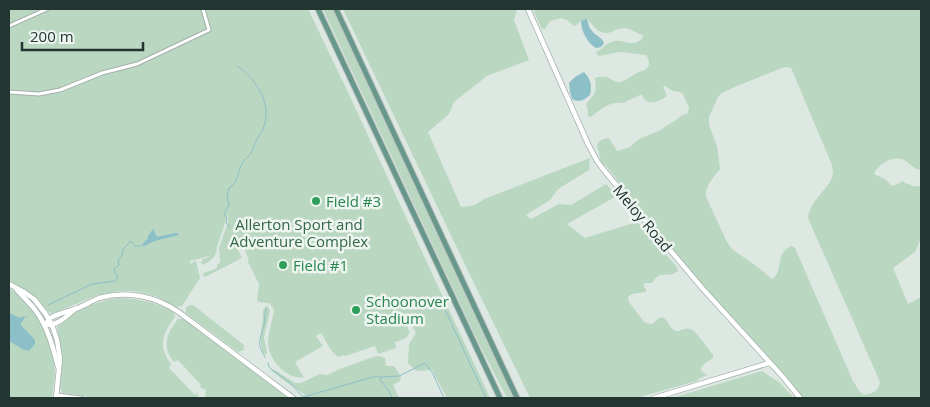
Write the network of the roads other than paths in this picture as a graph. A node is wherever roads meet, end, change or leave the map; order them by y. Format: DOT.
graph roads {
  1 [pos="47,9"];
  2 [pos="203,9"];
  3 [pos="318,9"];
  4 [pos="336,9"];
  5 [pos="528,9"];
  6 [pos="9,26"];
  7 [pos="9,92"];
  8 [pos="9,284"];
  9 [pos="15,288"];
  10 [pos="77,308"];
  11 [pos="49,319"];
  12 [pos="45,325"];
  13 [pos="52,326"];
  14 [pos="769,363"];
  15 [pos="58,368"];
  16 [pos="56,396"];
  17 [pos="81,398"];
  18 [pos="293,398"];
  19 [pos="500,398"];
  20 [pos="517,398"];
  21 [pos="654,398"];
  22 [pos="800,398"];
  1 -- 6 [label="street"];
  2 -- 7 [label="street"];
  3 -- 19 [label="main road"];
  4 -- 20 [label="main road"];
  5 -- 14 [label="street, Meloy Road"];
  8 -- 9 [label="street"];
  9 -- 11 [label="street"];
  9 -- 12 [label="street"];
  10 -- 11 [label="street"];
  10 -- 13 [label="street"];
  10 -- 18 [label="street"];
  11 -- 12 [label="street"];
  11 -- 13 [label="street"];
  12 -- 13 [label="street"];
  12 -- 15 [label="street"];
  13 -- 15 [label="street"];
  14 -- 21 [label="street"];
  14 -- 22 [label="street, Meloy Road"];
  15 -- 16 [label="street"];
  16 -- 17 [label="street"];
}
